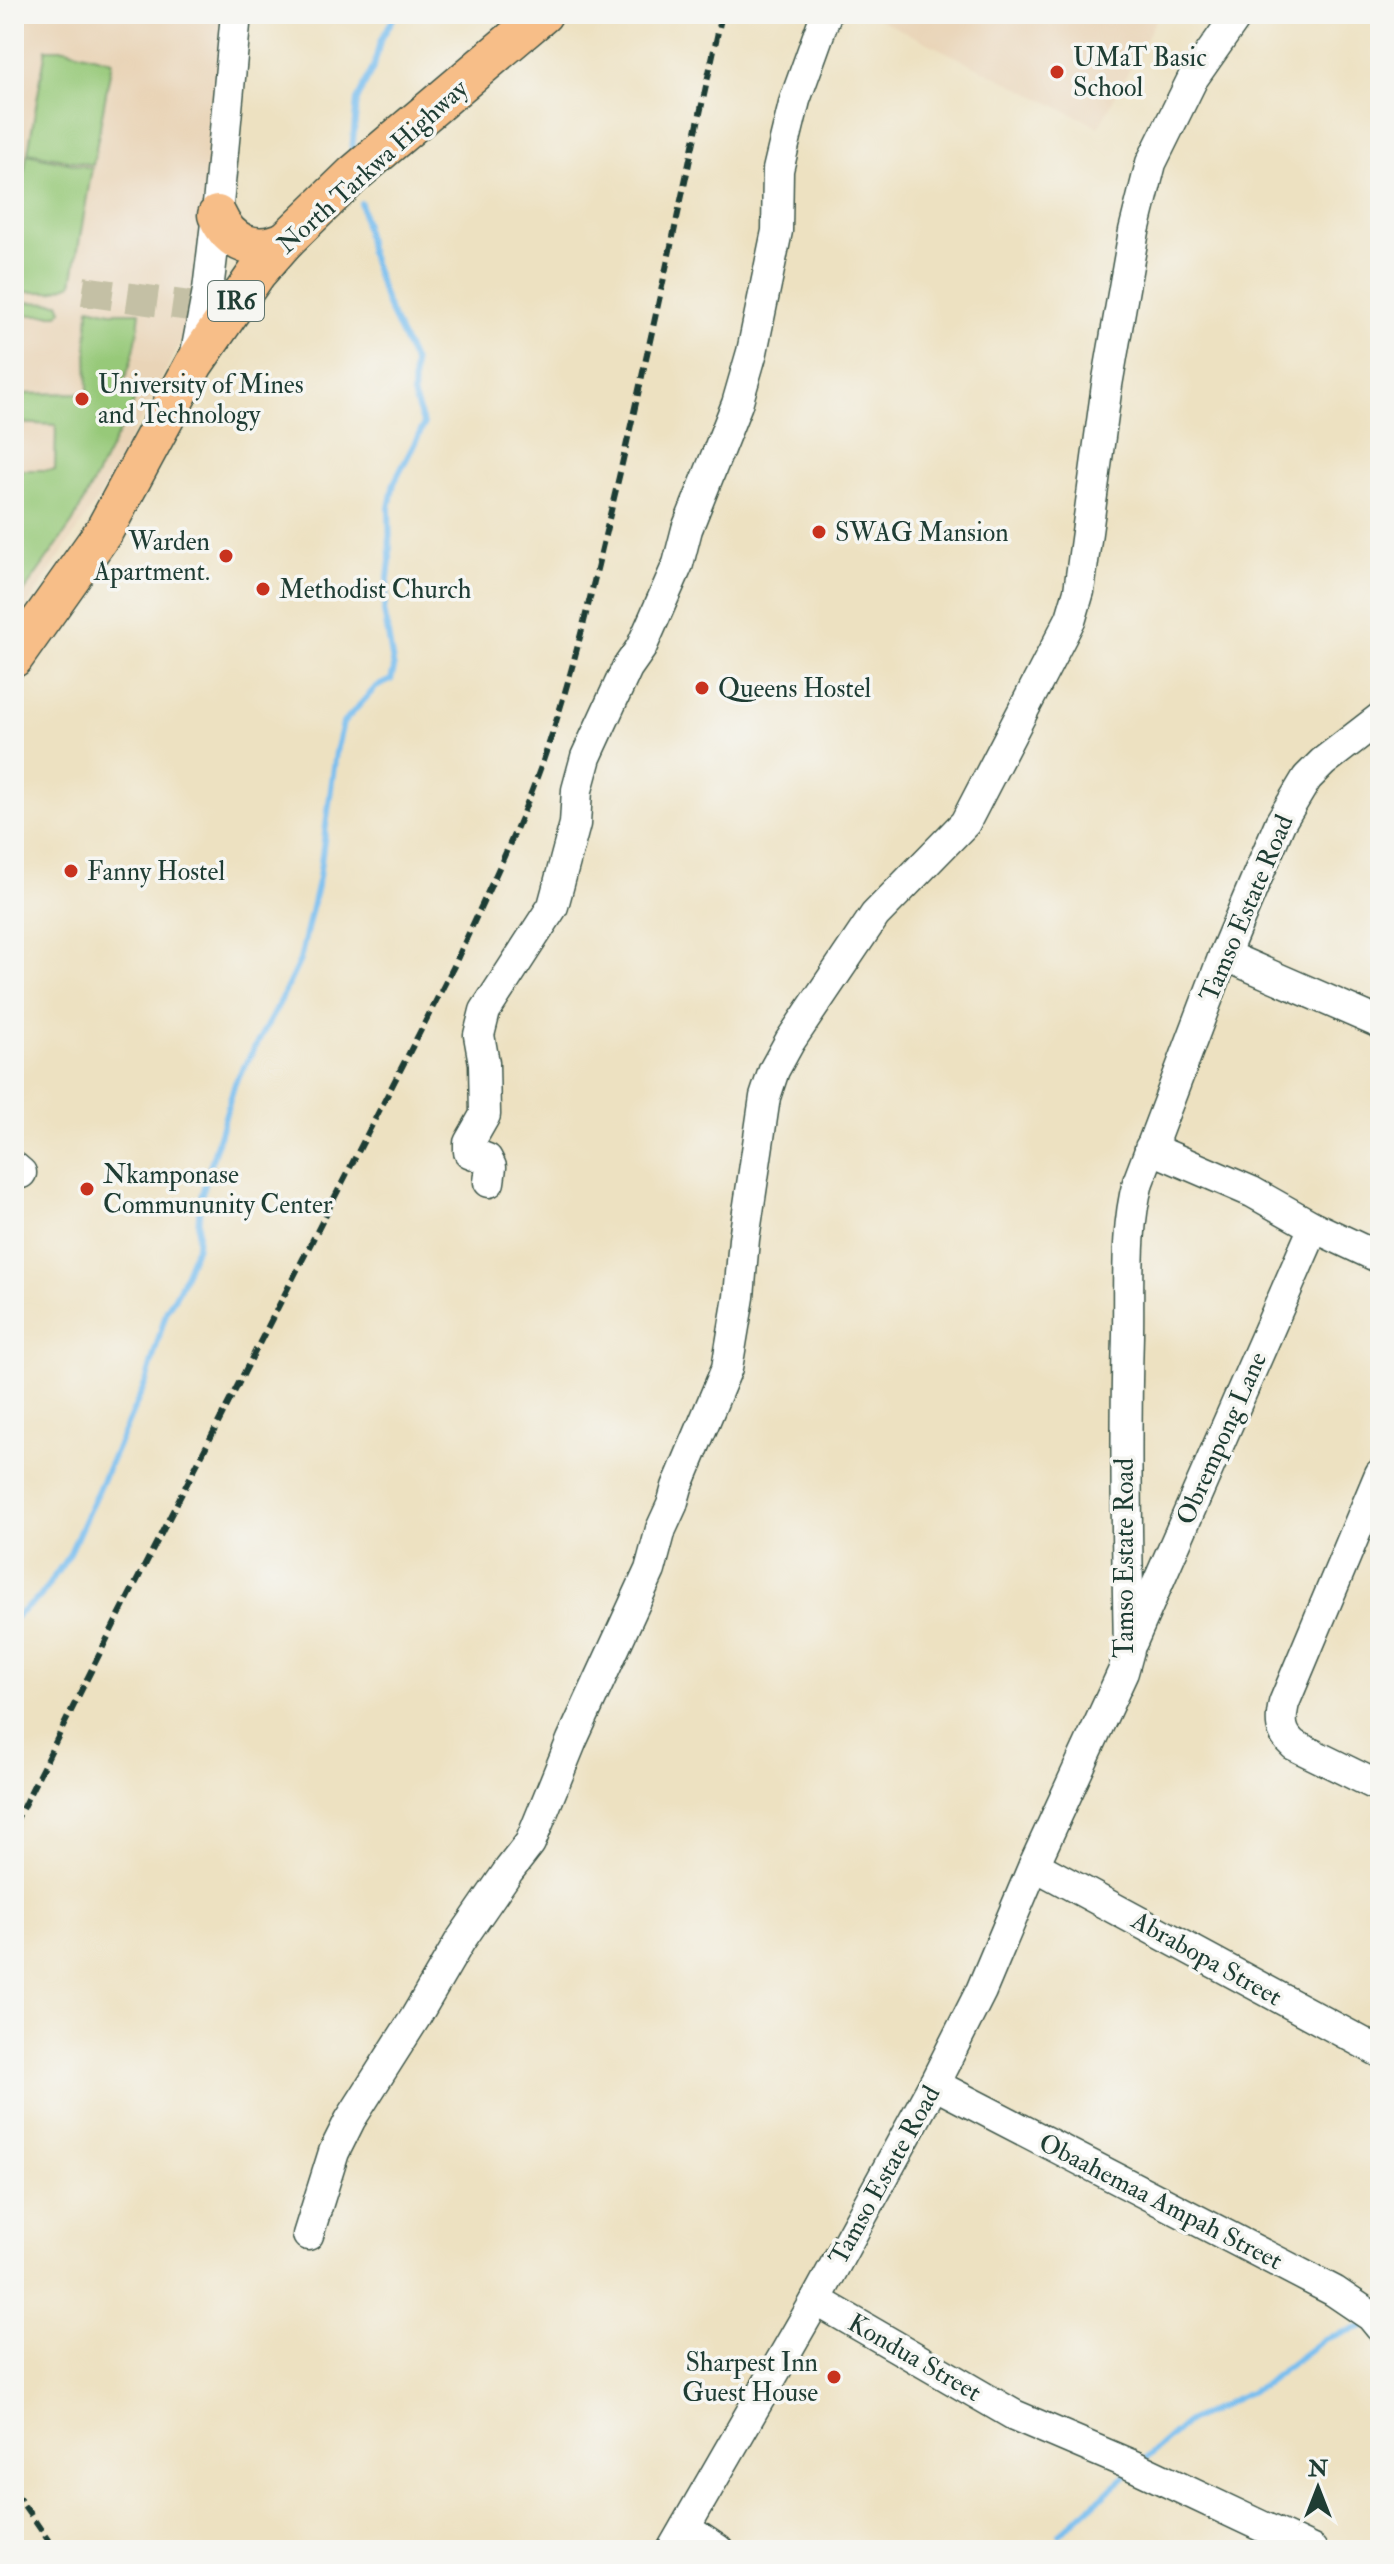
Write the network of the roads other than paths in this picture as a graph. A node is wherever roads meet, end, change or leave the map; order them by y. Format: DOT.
graph roads {
  1 [pos="236,14"];
  2 [pos="543,14"];
  3 [pos="826,14"];
  4 [pos="1238,14"];
  5 [pos="217,215"];
  6 [pos="286,240"];
  7 [pos="194,364"];
  8 [pos="14,658"];
  9 [pos="1380,718"];
  10 [pos="1224,955"];
  11 [pos="1380,1023"];
  12 [pos="1150,1148"];
  13 [pos="489,1182"];
  14 [pos="1314,1227"];
  15 [pos="1380,1258"];
  16 [pos="1380,1474"];
  17 [pos="1129,1650"];
  18 [pos="1380,1787"];
  19 [pos="1034,1865"];
  20 [pos="1380,2052"];
  21 [pos="934,2084"];
  22 [pos="308,2235"];
  23 [pos="816,2300"];
  24 [pos="1380,2327"];
  25 [pos="678,2539"];
  26 [pos="718,2550"];
  27 [pos="1312,2550"];
  1 -- 5 [label="street"];
  2 -- 6 [label="main road, North Tarkwa Highway / IR6"];
  3 -- 13 [label="street"];
  4 -- 22 [label="street"];
  5 -- 6 [label="main road"];
  5 -- 7 [label="street"];
  6 -- 7 [label="main road, North Tarkwa Highway / IR6"];
  7 -- 8 [label="main road, North Tarkwa Highway / IR6"];
  9 -- 10 [label="street, Tamso Estate Road"];
  10 -- 11 [label="street"];
  10 -- 12 [label="street, Tamso Estate Road"];
  12 -- 14 [label="street"];
  12 -- 17 [label="street, Tamso Estate Road"];
  14 -- 15 [label="street"];
  14 -- 17 [label="street, Obrempong Lane"];
  16 -- 18 [label="street"];
  17 -- 19 [label="street, Tamso Estate Road"];
  19 -- 20 [label="street, Abrabopa Street"];
  19 -- 21 [label="street, Tamso Estate Road"];
  21 -- 23 [label="street, Tamso Estate Road"];
  21 -- 24 [label="street, Obaahemaa Ampah Street"];
  23 -- 25 [label="street, Tamso Estate Road"];
  23 -- 27 [label="street, Kondua Street"];
  25 -- 26 [label="street"];
}
